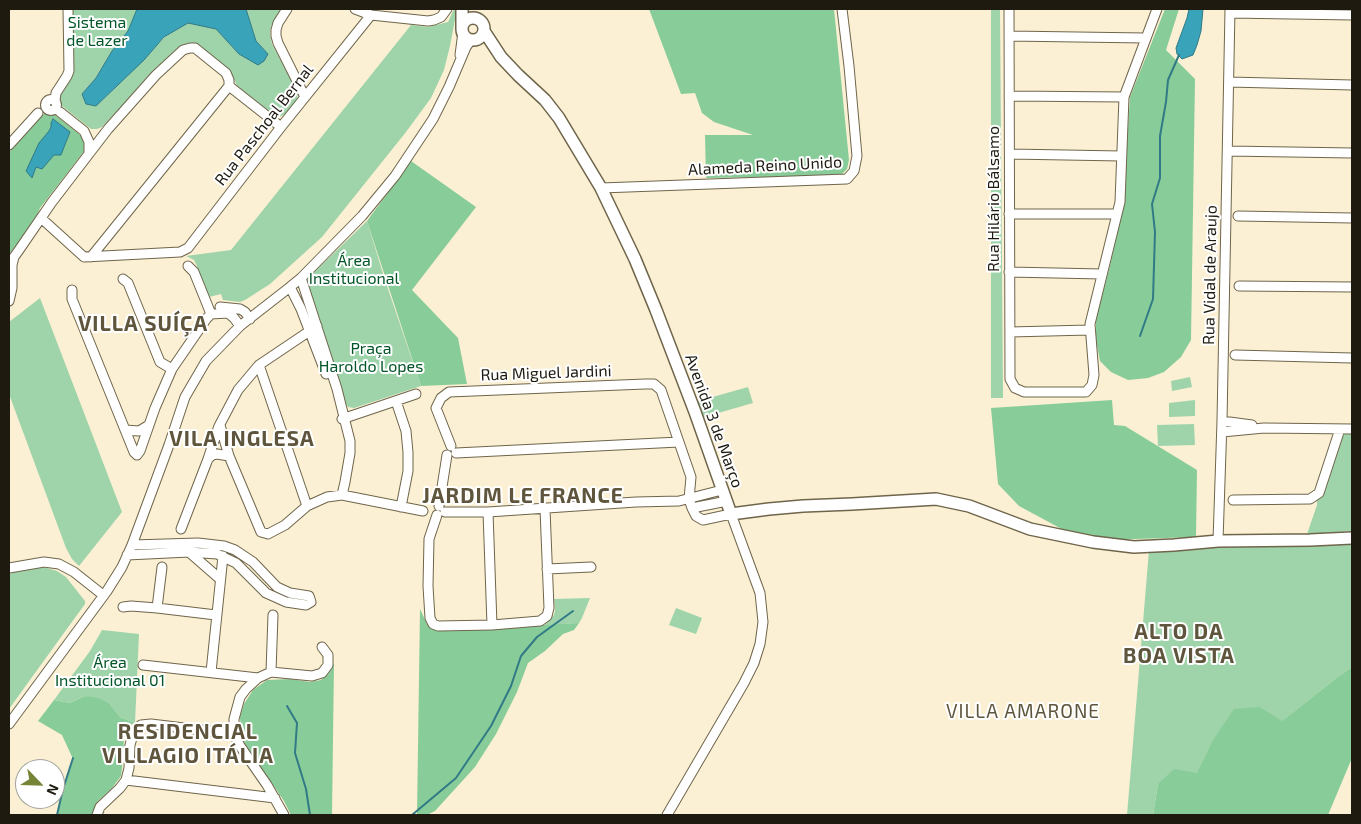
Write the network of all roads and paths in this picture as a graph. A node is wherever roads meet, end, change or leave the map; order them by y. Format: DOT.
graph roads {
  1 [pos="68,9"];
  2 [pos="287,9"];
  3 [pos="355,9"];
  4 [pos="447,9"];
  5 [pos="462,9"];
  6 [pos="478,9"];
  7 [pos="842,9"];
  8 [pos="1009,9"];
  9 [pos="1157,9"];
  10 [pos="1230,11"];
  11 [pos="371,15"];
  12 [pos="1352,15"];
  13 [pos="473,32"];
  14 [pos="1009,36"];
  15 [pos="1145,38"];
  16 [pos="1229,82"];
  17 [pos="1352,85"];
  18 [pos="229,86"];
  19 [pos="1009,96"];
  20 [pos="305,97"];
  21 [pos="1124,97"];
  22 [pos="51,105"];
  23 [pos="281,127"];
  24 [pos="108,130"];
  25 [pos="9,131"];
  26 [pos="84,131"];
  27 [pos="20,133"];
  28 [pos="9,145"];
  29 [pos="1228,151"];
  30 [pos="1352,153"];
  31 [pos="1010,154"];
  32 [pos="88,156"];
  33 [pos="1121,156"];
  34 [pos="601,188"];
  35 [pos="1009,214"];
  36 [pos="1117,214"];
  37 [pos="1238,216"];
  38 [pos="41,218"];
  39 [pos="1352,218"];
  40 [pos="109,235"];
  41 [pos="117,256"];
  42 [pos="88,257"];
  43 [pos="188,266"];
  44 [pos="1009,272"];
  45 [pos="1102,274"];
  46 [pos="301,278"];
  47 [pos="123,279"];
  48 [pos="1239,286"];
  49 [pos="290,287"];
  50 [pos="1352,287"];
  51 [pos="72,290"];
  52 [pos="9,301"];
  53 [pos="210,311"];
  54 [pos="250,319"];
  55 [pos="240,326"];
  56 [pos="314,328"];
  57 [pos="1090,330"];
  58 [pos="1010,332"];
  59 [pos="1235,355"];
  60 [pos="1352,358"];
  61 [pos="259,365"];
  62 [pos="172,369"];
  63 [pos="416,394"];
  64 [pos="396,400"];
  65 [pos="1222,420"];
  66 [pos="344,421"];
  67 [pos="149,425"];
  68 [pos="220,425"];
  69 [pos="1264,428"];
  70 [pos="1340,429"];
  71 [pos="1352,429"];
  72 [pos="125,430"];
  73 [pos="1222,432"];
  74 [pos="679,442"];
  75 [pos="451,451"];
  76 [pos="229,456"];
  77 [pos="208,459"];
  78 [pos="342,495"];
  79 [pos="724,496"];
  80 [pos="1233,500"];
  81 [pos="690,503"];
  82 [pos="308,506"];
  83 [pos="401,507"];
  84 [pos="545,509"];
  85 [pos="423,511"];
  86 [pos="440,511"];
  87 [pos="488,512"];
  88 [pos="731,514"];
  89 [pos="181,529"];
  90 [pos="1352,538"];
  91 [pos="1218,541"];
  92 [pos="132,545"];
  93 [pos="189,552"];
  94 [pos="127,555"];
  95 [pos="223,556"];
  96 [pos="236,563"];
  97 [pos="162,567"];
  98 [pos="591,567"];
  99 [pos="9,568"];
  100 [pos="547,569"];
  101 [pos="267,578"];
  102 [pos="220,579"];
  103 [pos="266,593"];
  104 [pos="103,595"];
  105 [pos="123,607"];
  106 [pos="157,608"];
  107 [pos="216,615"];
  108 [pos="274,615"];
  109 [pos="492,625"];
  110 [pos="322,647"];
  111 [pos="143,664"];
  112 [pos="210,672"];
  113 [pos="271,672"];
  114 [pos="236,676"];
  115 [pos="258,678"];
  116 [pos="246,689"];
  117 [pos="9,724"];
  118 [pos="234,734"];
  119 [pos="126,780"];
  120 [pos="275,798"];
  121 [pos="97,815"];
  122 [pos="284,815"];
  123 [pos="667,815"];
  1 -- 22 [label="street"];
  2 -- 20 [label="street"];
  3 -- 11 [label="street"];
  4 -- 11 [label="street"];
  5 -- 13 [label="main road"];
  6 -- 13 [label="main road"];
  7 -- 34 [label="street, Alameda Reino Unido"];
  8 -- 14 [label="street, Rua Hilário Bálsamo"];
  9 -- 15 [label="street"];
  10 -- 12 [label="street"];
  10 -- 16 [label="street, Rua Vidal de Araujo"];
  11 -- 20 [label="street, Rua Paschoal Bernal"];
  13 -- 34 [label="main road, Avenida 3 de Março"];
  13 -- 46 [label="street"];
  14 -- 15 [label="street"];
  14 -- 19 [label="street, Rua Hilário Bálsamo"];
  15 -- 21 [label="street"];
  16 -- 17 [label="street"];
  16 -- 29 [label="street, Rua Vidal de Araujo"];
  18 -- 23 [label="street"];
  18 -- 24 [label="street"];
  18 -- 40 [label="street"];
  19 -- 21 [label="street"];
  19 -- 31 [label="street, Rua Hilário Bálsamo"];
  20 -- 23 [label="street, Rua Paschoal Bernal"];
  21 -- 33 [label="street"];
  22 -- 26 [label="street"];
  22 -- 27 [label="street"];
  23 -- 41 [label="street, Rua Paschoal Bernal"];
  24 -- 26 [label="street"];
  24 -- 32 [label="street"];
  25 -- 27 [label="street"];
  26 -- 32 [label="street"];
  27 -- 28 [label="street"];
  29 -- 30 [label="street"];
  29 -- 65 [label="street, Rua Vidal de Araujo"];
  31 -- 33 [label="street"];
  31 -- 35 [label="street, Rua Hilário Bálsamo"];
  32 -- 38 [label="street"];
  33 -- 36 [label="street"];
  34 -- 79 [label="main road, Avenida 3 de Março"];
  35 -- 36 [label="street"];
  35 -- 44 [label="street, Rua Hilário Bálsamo"];
  36 -- 45 [label="street"];
  37 -- 39 [label="street"];
  38 -- 42 [label="street"];
  38 -- 52 [label="street"];
  40 -- 41 [label="street"];
  40 -- 42 [label="street"];
  41 -- 42 [label="street"];
  43 -- 53 [label="street"];
  44 -- 45 [label="street"];
  44 -- 58 [label="street, Rua Hilário Bálsamo"];
  45 -- 57 [label="street"];
  46 -- 49 [label="street"];
  46 -- 56 [label="street"];
  47 -- 62 [label="street"];
  48 -- 50 [label="street"];
  49 -- 54 [label="street"];
  49 -- 56 [label="street"];
  51 -- 72 [label="street"];
  53 -- 54 [label="street"];
  53 -- 55 [label="street"];
  53 -- 62 [label="street"];
  54 -- 55 [label="street"];
  55 -- 92 [label="street"];
  56 -- 61 [label="street"];
  56 -- 66 [label="street"];
  57 -- 58 [label="street"];
  57 -- 58 [label="street, Rua Hilário Bálsamo"];
  59 -- 60 [label="street"];
  61 -- 68 [label="street"];
  61 -- 82 [label="street"];
  62 -- 67 [label="street"];
  63 -- 64 [label="street"];
  64 -- 66 [label="street"];
  64 -- 83 [label="street"];
  65 -- 69 [label="street"];
  65 -- 73 [label="street, Rua Vidal de Araujo"];
  66 -- 78 [label="street"];
  67 -- 72 [label="street"];
  67 -- 72 [label="street"];
  68 -- 76 [label="street"];
  68 -- 77 [label="street"];
  69 -- 70 [label="street"];
  69 -- 73 [label="street"];
  70 -- 71 [label="street"];
  70 -- 80 [label="street"];
  73 -- 91 [label="street, Rua Vidal de Araujo"];
  74 -- 75 [label="street"];
  74 -- 75 [label="street, Rua Miguel Jardini"];
  74 -- 81 [label="street"];
  75 -- 86 [label="street"];
  76 -- 77 [label="street"];
  76 -- 82 [label="street"];
  77 -- 89 [label="street"];
  78 -- 82 [label="street"];
  78 -- 83 [label="street"];
  79 -- 81 [label="street"];
  79 -- 88 [label="main road, Avenida 3 de Março"];
  81 -- 84 [label="street"];
  81 -- 88 [label="street"];
  83 -- 85 [label="street"];
  84 -- 87 [label="street"];
  84 -- 100 [label="street"];
  86 -- 87 [label="street"];
  86 -- 109 [label="street"];
  87 -- 109 [label="street"];
  88 -- 91 [label="main road"];
  88 -- 123 [label="street, Avenida 3 de Março"];
  90 -- 91 [label="main road"];
  92 -- 94 [label="street"];
  92 -- 101 [label="street"];
  93 -- 94 [label="street"];
  93 -- 95 [label="street"];
  93 -- 102 [label="street"];
  94 -- 104 [label="street"];
  95 -- 96 [label="street"];
  95 -- 102 [label="street"];
  96 -- 102 [label="street"];
  96 -- 103 [label="street"];
  97 -- 106 [label="street"];
  98 -- 100 [label="street"];
  99 -- 104 [label="street"];
  100 -- 109 [label="street"];
  101 -- 103 [label="street"];
  101 -- 103 [label="street"];
  102 -- 107 [label="street"];
  104 -- 117 [label="street"];
  105 -- 106 [label="street"];
  106 -- 107 [label="street"];
  107 -- 112 [label="street"];
  108 -- 113 [label="street"];
  110 -- 113 [label="street"];
  111 -- 112 [label="street"];
  112 -- 114 [label="street"];
  113 -- 115 [label="street"];
  114 -- 115 [label="street"];
  114 -- 116 [label="street"];
  115 -- 116 [label="street"];
  116 -- 118 [label="street"];
  118 -- 119 [label="street"];
  118 -- 120 [label="street"];
  119 -- 120 [label="street"];
  119 -- 121 [label="street"];
  120 -- 122 [label="street"];
}
